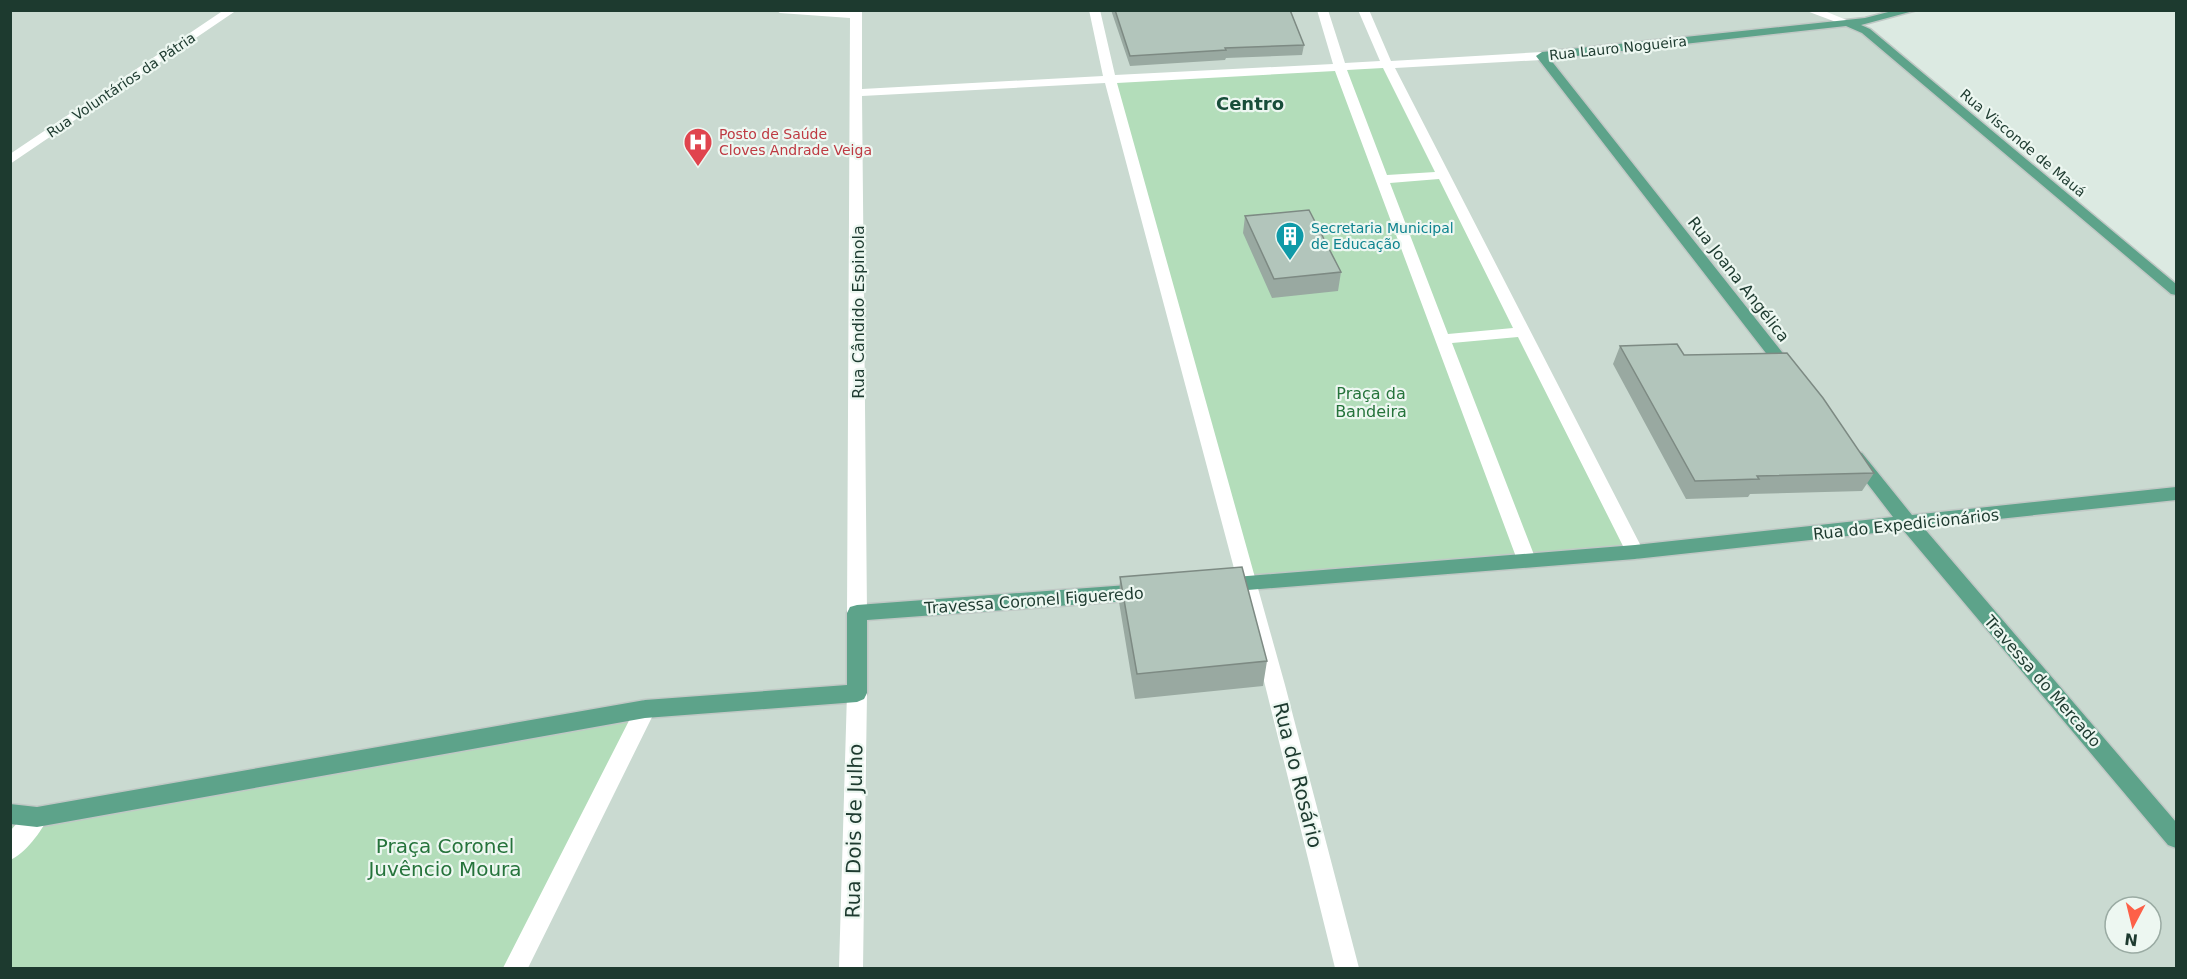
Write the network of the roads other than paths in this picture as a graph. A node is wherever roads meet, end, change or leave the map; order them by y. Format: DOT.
graph roads {
  1 [pos="232,10"];
  2 [pos="780,10"];
  3 [pos="1094,10"];
  4 [pos="1322,10"];
  5 [pos="1363,10"];
  6 [pos="1809,10"];
  7 [pos="1840,10"];
  8 [pos="1875,10"];
  9 [pos="1912,10"];
  10 [pos="856,13"];
  11 [pos="1848,22"];
  12 [pos="1542,56"];
  13 [pos="1387,64"];
  14 [pos="1340,67"];
  15 [pos="1110,79"];
  16 [pos="858,93"];
  17 [pos="10,160"];
  18 [pos="1444,175"];
  19 [pos="1382,179"];
  20 [pos="2176,291"];
  21 [pos="1523,332"];
  22 [pos="1443,339"];
  23 [pos="1800,386"];
  24 [pos="1844,441"];
  25 [pos="2176,493"];
  26 [pos="1908,524"];
  27 [pos="1635,552"];
  28 [pos="1526,560"];
  29 [pos="1247,583"];
  30 [pos="1200,587"];
  31 [pos="1165,590"];
  32 [pos="857,613"];
  33 [pos="857,693"];
  34 [pos="645,709"];
  35 [pos="10,814"];
  36 [pos="37,817"];
  37 [pos="2176,838"];
  38 [pos="10,849"];
  39 [pos="515,969"];
  40 [pos="851,969"];
  41 [pos="1347,969"];
  1 -- 17 [label="street, Rua Voluntários da Pátria"];
  2 -- 10 [label="street"];
  3 -- 15 [label="street"];
  4 -- 14 [label="street"];
  5 -- 13 [label="street"];
  6 -- 11 [label="street"];
  7 -- 11 [label="street"];
  8 -- 11 [label="main road"];
  9 -- 11 [label="main road, Rua Lauro Nogueira"];
  10 -- 16 [label="street, Rua Cândido Espinola"];
  11 -- 12 [label="main road, Rua Lauro Nogueira"];
  11 -- 20 [label="main road, Rua Visconde de Mauá"];
  12 -- 13 [label="street, Rua Lauro Nogueira"];
  12 -- 23 [label="main road, Rua Joana Angélica"];
  13 -- 14 [label="street"];
  13 -- 18 [label="street"];
  14 -- 15 [label="street"];
  14 -- 19 [label="street"];
  15 -- 16 [label="street"];
  15 -- 29 [label="street"];
  16 -- 32 [label="street, Rua Cândido Espinola"];
  18 -- 19 [label="street"];
  18 -- 21 [label="street"];
  19 -- 22 [label="street"];
  21 -- 22 [label="street"];
  21 -- 27 [label="street"];
  22 -- 28 [label="street"];
  24 -- 26 [label="main road"];
  25 -- 26 [label="main road, Rua do Expedicionários"];
  26 -- 27 [label="main road, Rua do Expedicionários"];
  26 -- 37 [label="main road, Travessa do Mercado"];
  27 -- 28 [label="main road"];
  28 -- 29 [label="main road"];
  29 -- 30 [label="main road"];
  29 -- 41 [label="street, Rua do Rosário"];
  31 -- 32 [label="main road, Travessa Coronel Figueredo"];
  32 -- 33 [label="main road"];
  33 -- 34 [label="main road"];
  33 -- 40 [label="street, Rua Dois de Julho"];
  34 -- 36 [label="main road"];
  34 -- 39 [label="street"];
  35 -- 36 [label="main road"];
  36 -- 38 [label="street"];
}
